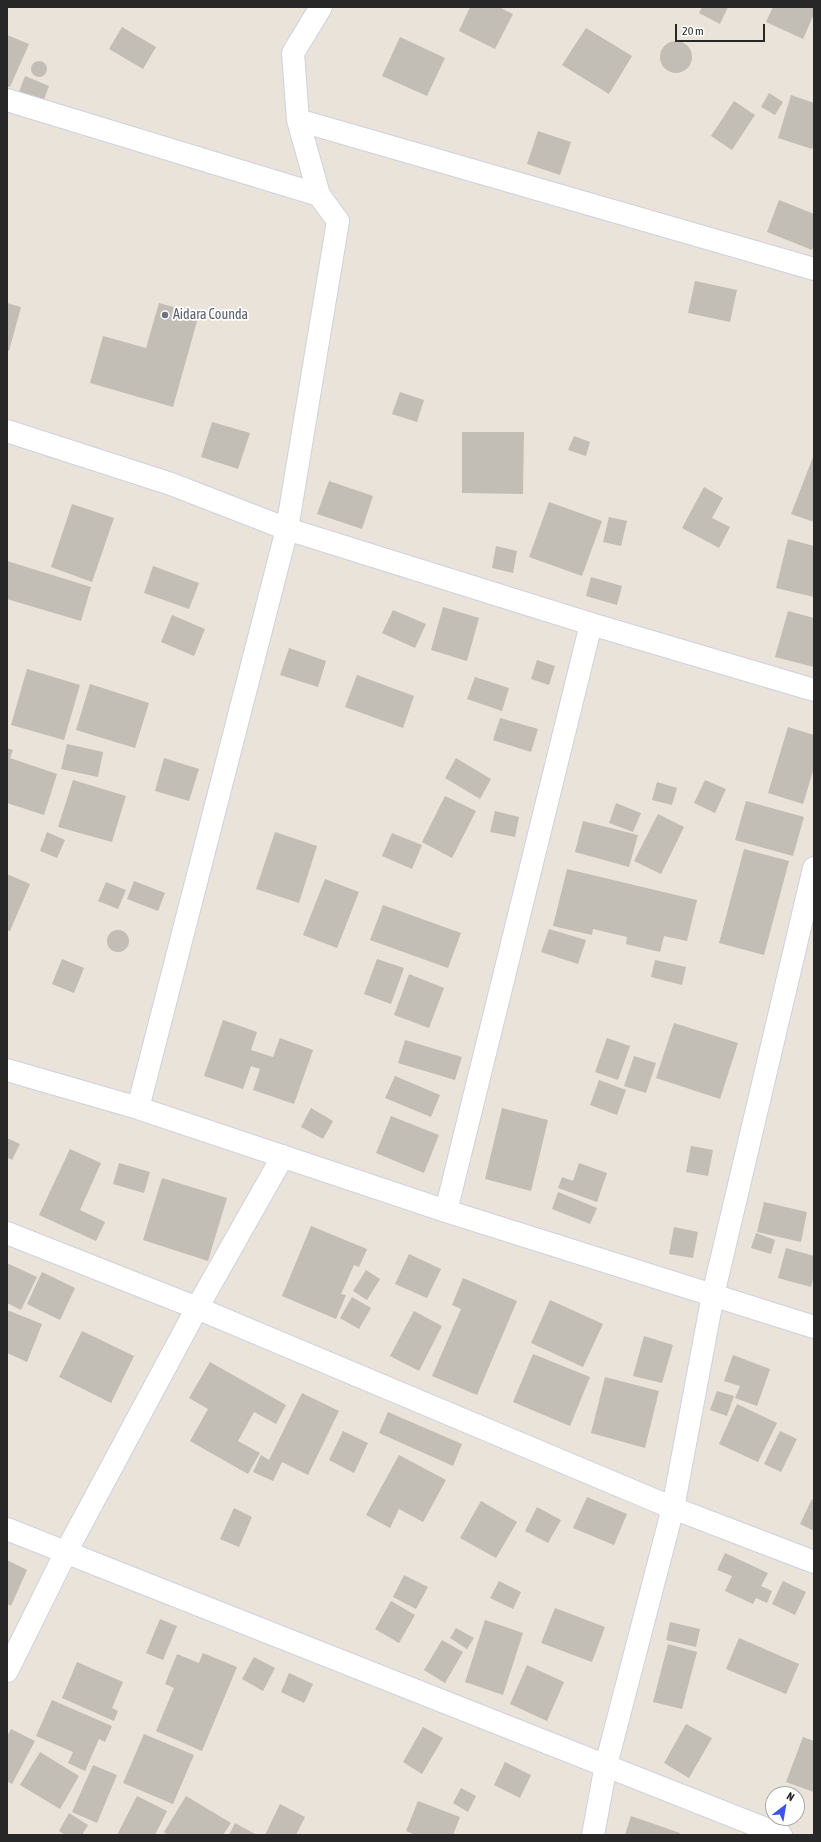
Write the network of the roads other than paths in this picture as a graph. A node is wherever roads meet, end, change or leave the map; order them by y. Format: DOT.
graph roads {
  1 [pos="320,7"];
  2 [pos="7,100"];
  3 [pos="298,120"];
  4 [pos="319,195"];
  5 [pos="814,269"];
  6 [pos="7,431"];
  7 [pos="287,529"];
  8 [pos="591,624"];
  9 [pos="814,690"];
  10 [pos="814,868"];
  11 [pos="7,1070"];
  12 [pos="138,1108"];
  13 [pos="283,1156"];
  14 [pos="446,1211"];
  15 [pos="7,1233"];
  16 [pos="713,1295"];
  17 [pos="197,1308"];
  18 [pos="814,1327"];
  19 [pos="673,1508"];
  20 [pos="7,1529"];
  21 [pos="66,1552"];
  22 [pos="814,1562"];
  23 [pos="7,1671"];
  24 [pos="606,1765"];
  25 [pos="593,1835"];
  26 [pos="781,1835"];
  1 -- 3 [label="street"];
  2 -- 4 [label="street"];
  3 -- 4 [label="street"];
  3 -- 5 [label="street"];
  4 -- 7 [label="street"];
  6 -- 7 [label="street"];
  7 -- 8 [label="street"];
  7 -- 12 [label="street"];
  8 -- 9 [label="street"];
  8 -- 14 [label="street"];
  10 -- 16 [label="street"];
  11 -- 12 [label="street"];
  12 -- 13 [label="street"];
  13 -- 14 [label="street"];
  13 -- 17 [label="street"];
  14 -- 16 [label="street"];
  15 -- 17 [label="street"];
  16 -- 18 [label="street"];
  16 -- 19 [label="street"];
  17 -- 19 [label="street"];
  17 -- 21 [label="street"];
  19 -- 22 [label="street"];
  19 -- 24 [label="street"];
  20 -- 21 [label="street"];
  21 -- 23 [label="street"];
  21 -- 24 [label="street"];
  24 -- 25 [label="street"];
  24 -- 26 [label="street"];
}
